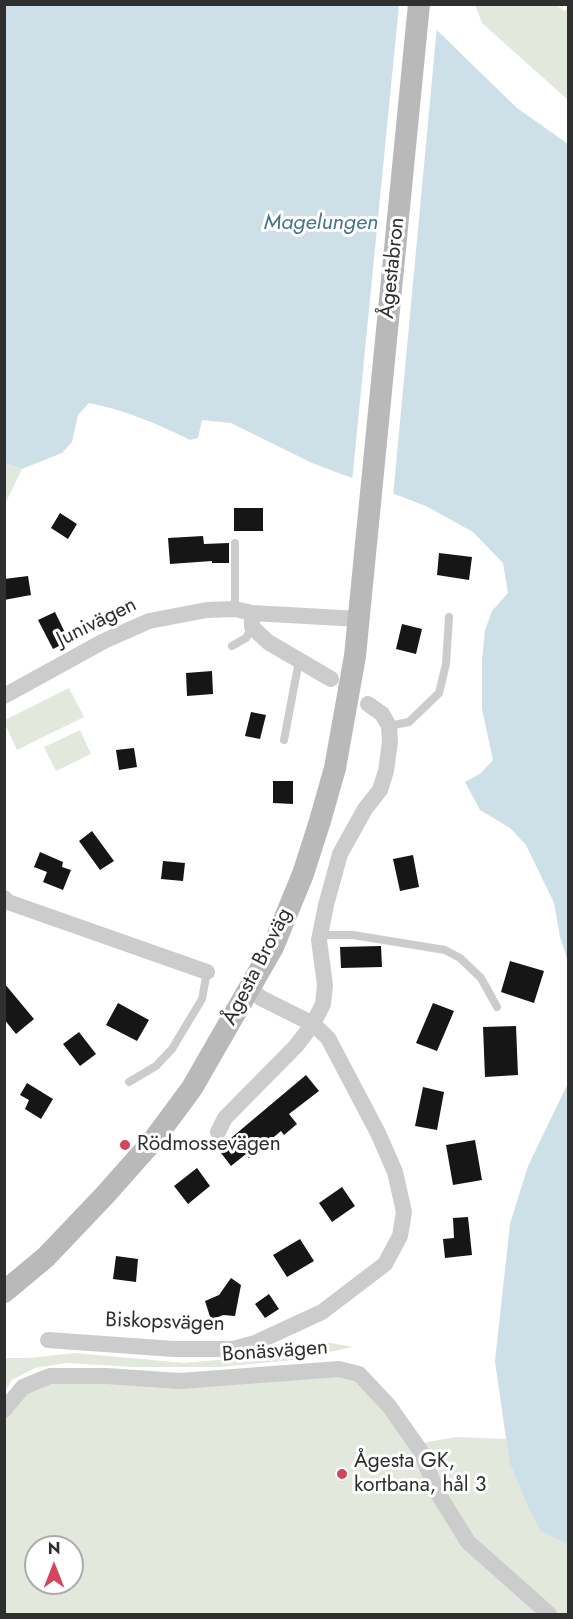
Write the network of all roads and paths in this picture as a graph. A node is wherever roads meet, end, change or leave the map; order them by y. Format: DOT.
graph roads {
  1 [pos="419,4"];
  2 [pos="367,532"];
  3 [pos="235,543"];
  4 [pos="235,609"];
  5 [pos="449,617"];
  6 [pos="359,619"];
  7 [pos="252,620"];
  8 [pos="232,646"];
  9 [pos="299,660"];
  10 [pos="331,679"];
  11 [pos="4,696"];
  12 [pos="368,704"];
  13 [pos="389,726"];
  14 [pos="284,740"];
  15 [pos="4,898"];
  16 [pos="320,935"];
  17 [pos="207,972"];
  18 [pos="250,988"];
  19 [pos="497,1007"];
  20 [pos="313,1024"];
  21 [pos="129,1082"];
  22 [pos="218,1132"];
  23 [pos="4,1292"];
  24 [pos="48,1340"];
  25 [pos="4,1410"];
  26 [pos="549,1614"];
  1 -- 2 [label="main road, Ågestabron"];
  2 -- 6 [label="main road, Ågesta Broväg"];
  3 -- 4 [label="lane"];
  4 -- 7 [label="street, Junivägen"];
  4 -- 11 [label="street, Junivägen"];
  5 -- 13 [label="lane"];
  6 -- 7 [label="street, Junivägen"];
  6 -- 18 [label="main road, Ågesta Broväg"];
  7 -- 8 [label="lane"];
  7 -- 9 [label="street"];
  9 -- 10 [label="street"];
  9 -- 14 [label="lane"];
  12 -- 13 [label="street"];
  13 -- 16 [label="street"];
  15 -- 17 [label="street"];
  16 -- 19 [label="lane"];
  16 -- 20 [label="street"];
  17 -- 21 [label="lane"];
  18 -- 20 [label="street, Biskopsvägen"];
  18 -- 23 [label="main road, Ågesta Broväg"];
  20 -- 22 [label="street"];
  20 -- 24 [label="street, Biskopsvägen"];
  25 -- 26 [label="street, Bonäsvägen"];
}
